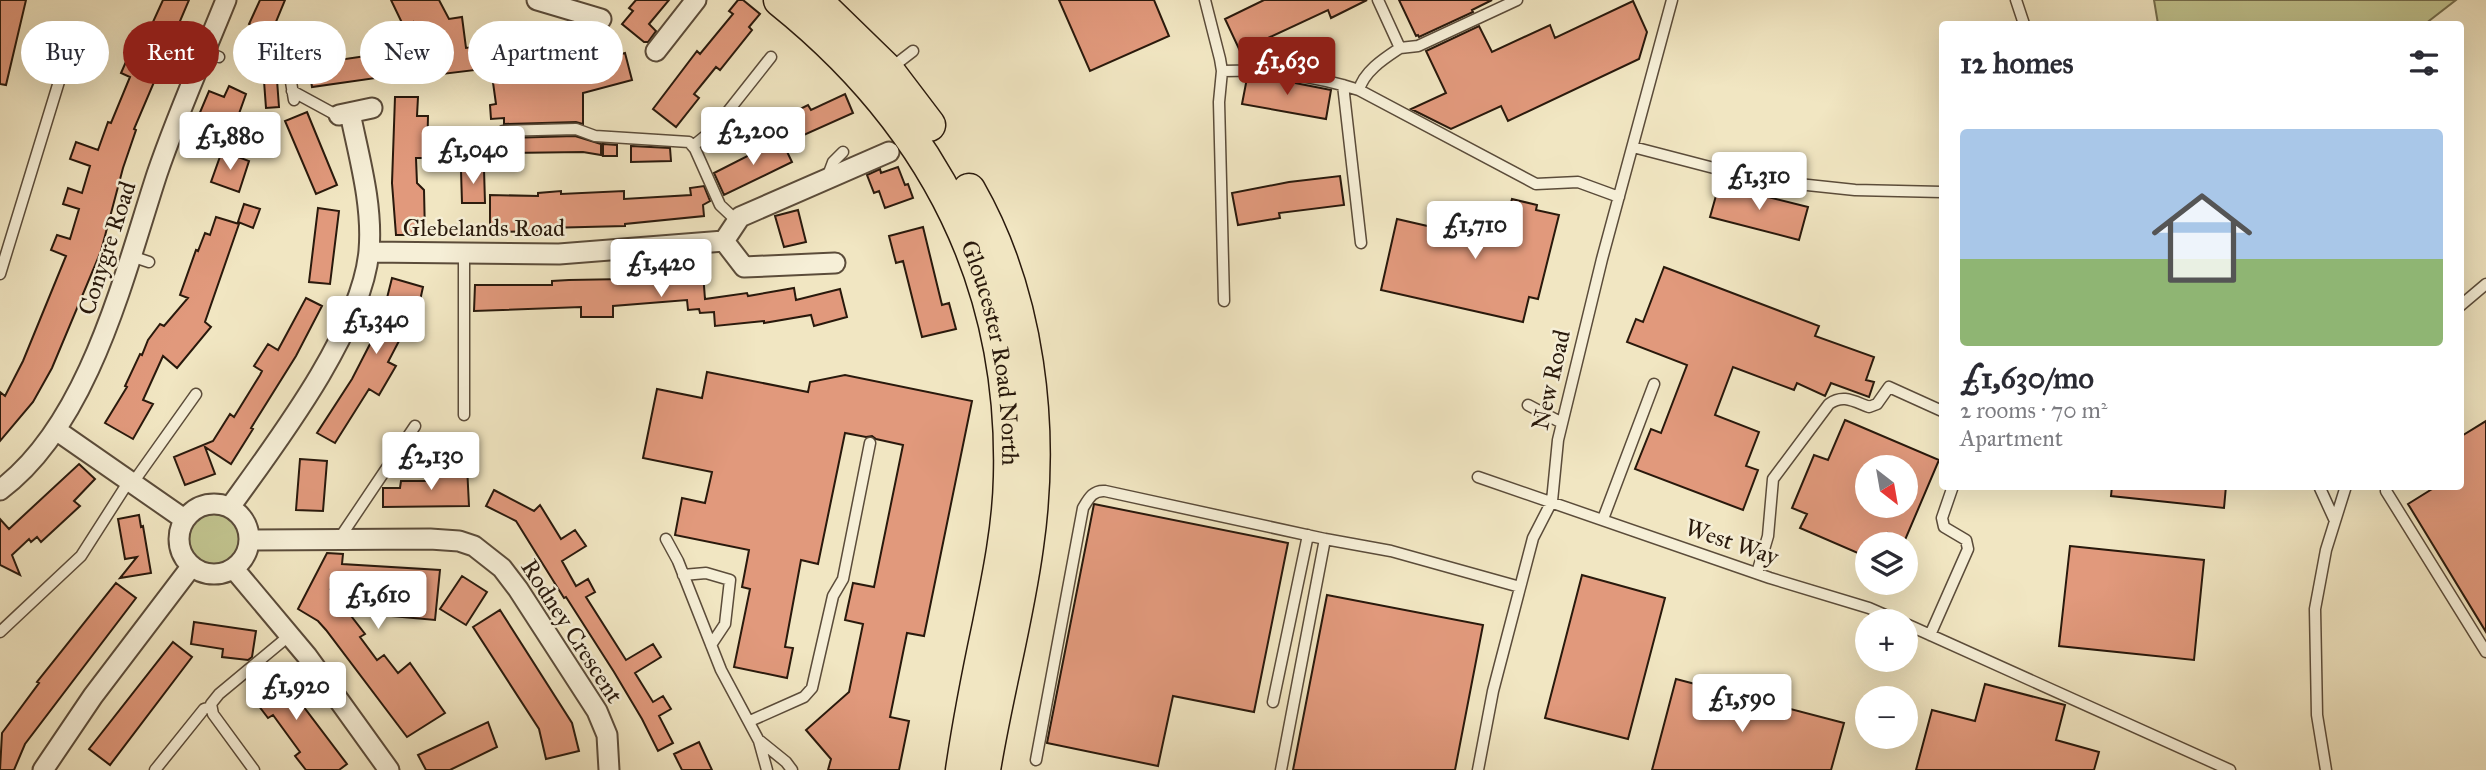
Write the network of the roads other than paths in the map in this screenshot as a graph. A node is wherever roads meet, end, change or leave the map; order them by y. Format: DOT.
graph roads {
  1 [pos="226,0"];
  2 [pos="537,0"];
  3 [pos="696,0"];
  4 [pos="780,0"];
  5 [pos="815,0"];
  6 [pos="1205,0"];
  7 [pos="1378,0"];
  8 [pos="1517,0"];
  9 [pos="1672,0"];
  10 [pos="2016,0"];
  11 [pos="594,11"];
  12 [pos="2023,21"];
  13 [pos="1400,48"];
  14 [pos="656,51"];
  15 [pos="913,51"];
  16 [pos="771,57"];
  17 [pos="888,71"];
  18 [pos="1222,71"];
  19 [pos="58,84"];
  20 [pos="291,84"];
  21 [pos="1343,85"];
  22 [pos="1359,90"];
  23 [pos="372,108"];
  24 [pos="344,114"];
  25 [pos="503,131"];
  26 [pos="693,146"];
  27 [pos="1633,147"];
  28 [pos="843,152"];
  29 [pos="889,152"];
  30 [pos="827,179"];
  31 [pos="1939,192"];
  32 [pos="1619,197"];
  33 [pos="737,221"];
  34 [pos="724,241"];
  35 [pos="1361,243"];
  36 [pos="369,252"];
  37 [pos="464,253"];
  38 [pos="835,263"];
  39 [pos="0,274"];
  40 [pos="2486,284"];
  41 [pos="1224,301"];
  42 [pos="2464,301"];
  43 [pos="1654,383"];
  44 [pos="196,394"];
  45 [pos="1528,405"];
  46 [pos="1939,410"];
  47 [pos="464,415"];
  48 [pos="1562,423"];
  49 [pos="415,426"];
  50 [pos="56,430"];
  51 [pos="870,443"];
  52 [pos="1478,477"];
  53 [pos="130,482"];
  54 [pos="0,490"];
  55 [pos="1952,490"];
  56 [pos="2321,490"];
  57 [pos="2345,490"];
  58 [pos="2386,491"];
  59 [pos="1552,502"];
  60 [pos="230,507"];
  61 [pos="184,519"];
  62 [pos="1603,519"];
  63 [pos="2335,521"];
  64 [pos="1308,535"];
  65 [pos="1325,538"];
  66 [pos="666,539"];
  67 [pos="249,540"];
  68 [pos="338,540"];
  69 [pos="191,567"];
  70 [pos="234,569"];
  71 [pos="1757,573"];
  72 [pos="683,575"];
  73 [pos="1520,587"];
  74 [pos="1871,609"];
  75 [pos="1918,630"];
  76 [pos="0,632"];
  77 [pos="290,635"];
  78 [pos="1930,635"];
  79 [pos="710,645"];
  80 [pos="2486,652"];
  81 [pos="1273,702"];
  82 [pos="211,707"];
  83 [pos="750,721"];
  84 [pos="759,741"];
  85 [pos="1036,760"];
  86 [pos="51,767"];
  87 [pos="155,770"];
  88 [pos="254,770"];
  89 [pos="390,770"];
  90 [pos="609,770"];
  91 [pos="767,770"];
  92 [pos="792,770"];
  93 [pos="962,770"];
  94 [pos="984,770"];
  95 [pos="1281,770"];
  96 [pos="1478,770"];
  97 [pos="2230,770"];
  98 [pos="2326,770"];
  1 -- 50 [label="street, Conygre Road"];
  2 -- 11 [label="street"];
  3 -- 14 [label="street"];
  4 -- 93 [label="main road, Gloucester Road North"];
  5 -- 17 [label="main road, Gloucester Road North"];
  6 -- 18 [label="lane"];
  7 -- 13 [label="lane"];
  8 -- 13 [label="lane"];
  9 -- 27 [label="lane, New Road"];
  10 -- 12 [label="lane"];
  13 -- 22 [label="lane"];
  15 -- 17 [label="lane"];
  16 -- 26 [label="lane"];
  17 -- 94 [label="main road, Gloucester Road North"];
  18 -- 21 [label="lane"];
  18 -- 41 [label="lane"];
  19 -- 39 [label="lane"];
  20 -- 24 [label="lane"];
  21 -- 22 [label="lane"];
  21 -- 35 [label="lane"];
  22 -- 32 [label="lane"];
  23 -- 24 [label="street"];
  24 -- 36 [label="street"];
  25 -- 26 [label="lane"];
  26 -- 33 [label="lane"];
  27 -- 31 [label="lane"];
  27 -- 32 [label="lane, New Road"];
  28 -- 30 [label="lane"];
  29 -- 30 [label="street"];
  30 -- 33 [label="street"];
  32 -- 48 [label="lane, New Road"];
  33 -- 34 [label="street"];
  34 -- 37 [label="street, Glebelands Road"];
  34 -- 38 [label="street"];
  36 -- 37 [label="street, Glebelands Road"];
  36 -- 60 [label="street"];
  37 -- 47 [label="lane"];
  40 -- 42 [label="lane"];
  43 -- 62 [label="lane"];
  44 -- 53 [label="lane"];
  45 -- 48 [label="lane"];
  46 -- 71 [label="lane"];
  48 -- 59 [label="lane, New Road"];
  49 -- 68 [label="lane"];
  50 -- 53 [label="street"];
  50 -- 54 [label="street, Conygre Road"];
  51 -- 83 [label="lane"];
  52 -- 59 [label="lane, West Way"];
  53 -- 61 [label="street"];
  53 -- 76 [label="lane"];
  55 -- 78 [label="lane"];
  56 -- 63 [label="lane"];
  57 -- 63 [label="lane"];
  58 -- 80 [label="lane"];
  59 -- 62 [label="lane, West Way"];
  59 -- 73 [label="lane, New Road"];
  60 -- 61 [label="street"];
  60 -- 67 [label="street"];
  61 -- 69 [label="street"];
  62 -- 71 [label="lane, West Way"];
  63 -- 98 [label="lane"];
  64 -- 65 [label="lane"];
  64 -- 81 [label="lane"];
  64 -- 85 [label="lane"];
  65 -- 73 [label="lane"];
  65 -- 95 [label="lane"];
  66 -- 72 [label="lane"];
  67 -- 68 [label="street, Rodney Crescent"];
  67 -- 70 [label="street"];
  68 -- 90 [label="street, Rodney Crescent"];
  69 -- 70 [label="street"];
  69 -- 86 [label="street"];
  70 -- 77 [label="street"];
  71 -- 74 [label="lane, West Way"];
  72 -- 79 [label="lane"];
  72 -- 79 [label="lane"];
  73 -- 96 [label="lane, New Road"];
  75 -- 78 [label="lane"];
  77 -- 82 [label="lane"];
  77 -- 89 [label="street"];
  78 -- 97 [label="lane"];
  79 -- 83 [label="lane"];
  82 -- 87 [label="lane"];
  82 -- 88 [label="lane"];
  83 -- 84 [label="lane"];
  84 -- 91 [label="lane"];
  84 -- 92 [label="lane"];
}
